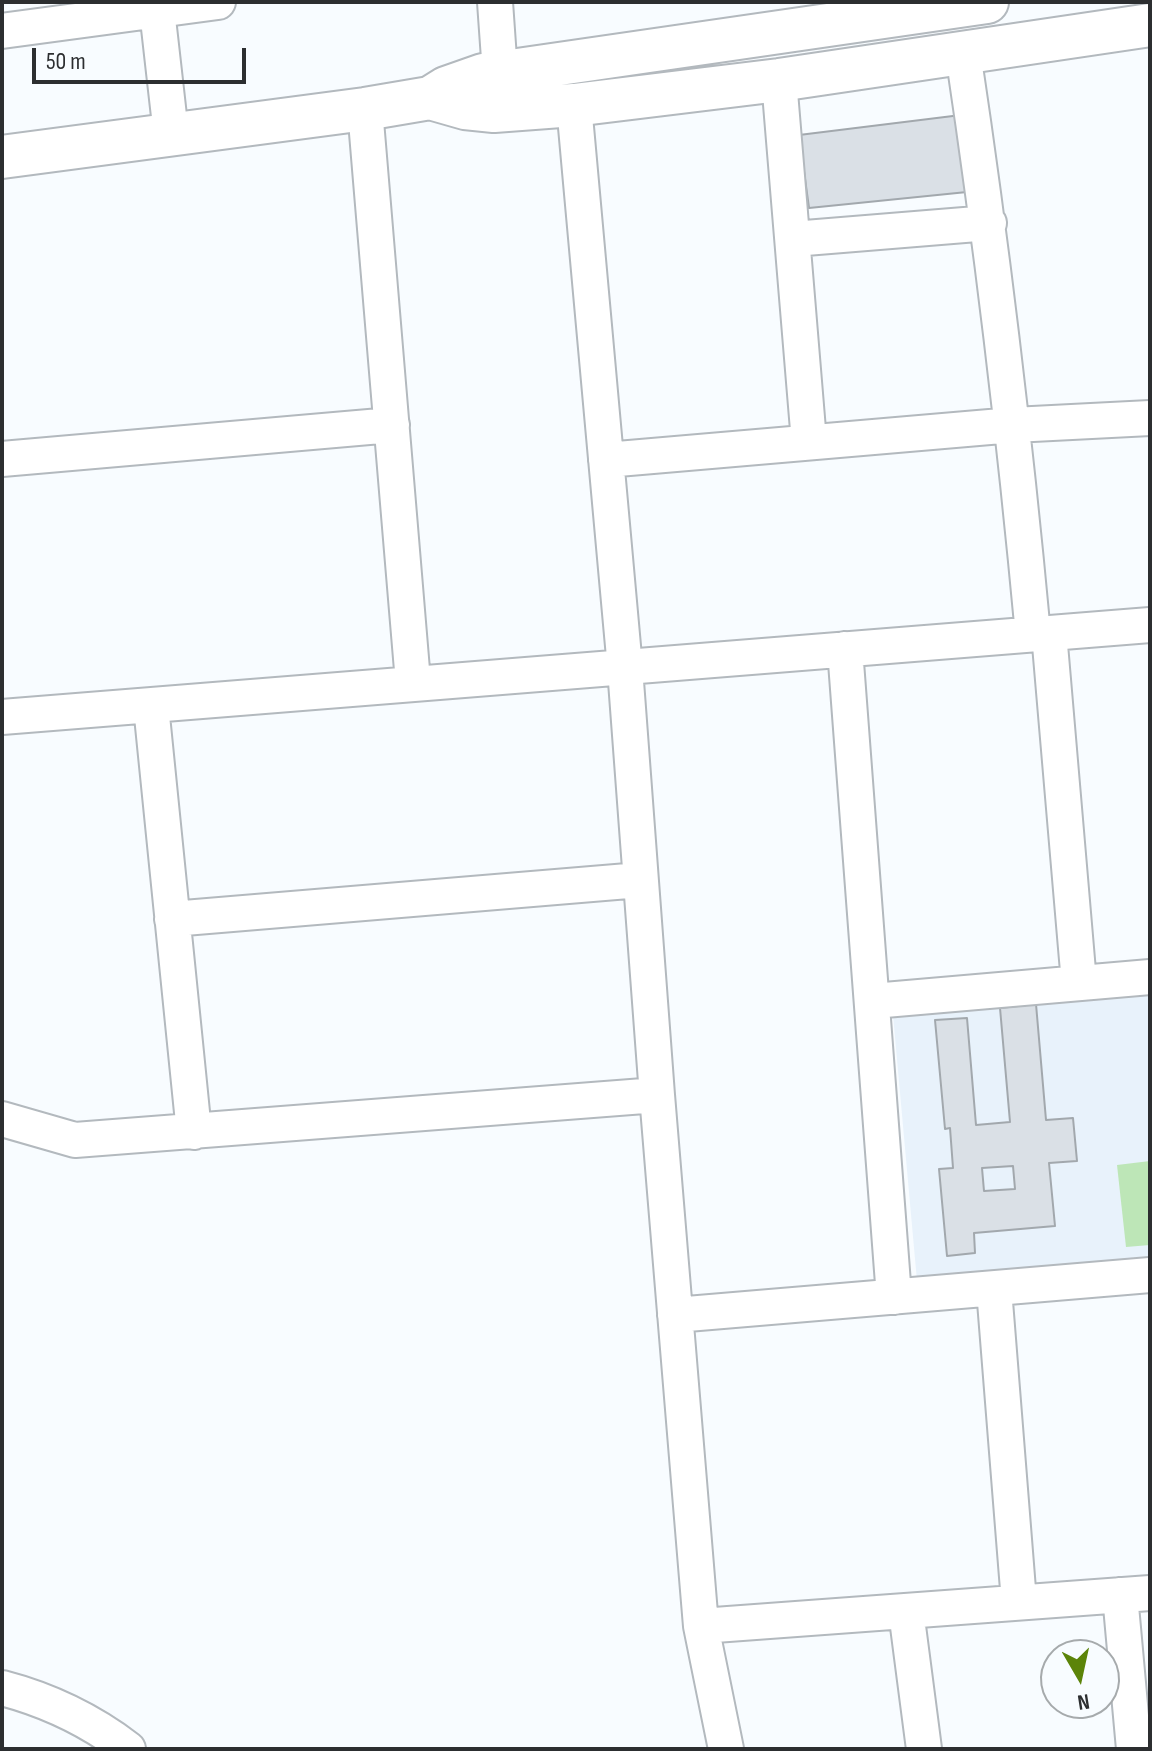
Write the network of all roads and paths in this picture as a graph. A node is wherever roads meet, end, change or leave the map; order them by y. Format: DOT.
graph roads {
  1 [pos="218,2"];
  2 [pos="495,2"];
  3 [pos="987,2"];
  4 [pos="157,10"];
  5 [pos="1150,25"];
  6 [pos="2,31"];
  7 [pos="963,53"];
  8 [pos="500,73"];
  9 [pos="779,80"];
  10 [pos="430,98"];
  11 [pos="574,105"];
  12 [pos="365,109"];
  13 [pos="171,134"];
  14 [pos="2,157"];
  15 [pos="989,223"];
  16 [pos="793,239"];
  17 [pos="1150,418"];
  18 [pos="392,425"];
  19 [pos="1013,425"];
  20 [pos="809,442"];
  21 [pos="2,459"];
  22 [pos="606,460"];
  23 [pos="1150,625"];
  24 [pos="1041,634"];
  25 [pos="845,649"];
  26 [pos="625,668"];
  27 [pos="413,682"];
  28 [pos="151,706"];
  29 [pos="2,717"];
  30 [pos="640,880"];
  31 [pos="172,919"];
  32 [pos="1150,977"];
  33 [pos="1079,983"];
  34 [pos="873,1001"];
  35 [pos="657,1095"];
  36 [pos="2,1119"];
  37 [pos="194,1132"];
  38 [pos="1150,1275"];
  39 [pos="994,1289"];
  40 [pos="894,1297"];
  41 [pos="675,1315"];
  42 [pos="1135,1594"];
  43 [pos="1019,1602"];
  44 [pos="906,1611"];
  45 [pos="701,1626"];
  46 [pos="2,1688"];
  47 [pos="128,1749"];
  48 [pos="726,1749"];
  49 [pos="924,1749"];
  50 [pos="1134,1749"];
  1 -- 4 [label="street"];
  2 -- 8 [label="street"];
  3 -- 8 [label="street"];
  4 -- 6 [label="street"];
  4 -- 13 [label="street"];
  5 -- 7 [label="street"];
  7 -- 9 [label="street"];
  7 -- 15 [label="street"];
  8 -- 10 [label="street"];
  9 -- 11 [label="street"];
  9 -- 16 [label="street"];
  10 -- 11 [label="street"];
  10 -- 12 [label="street"];
  11 -- 22 [label="street"];
  12 -- 13 [label="street"];
  12 -- 18 [label="street"];
  13 -- 14 [label="street"];
  15 -- 16 [label="street"];
  15 -- 19 [label="street"];
  16 -- 20 [label="street"];
  17 -- 19 [label="street"];
  18 -- 21 [label="street"];
  18 -- 27 [label="street"];
  19 -- 20 [label="street"];
  19 -- 24 [label="street"];
  20 -- 22 [label="street"];
  22 -- 26 [label="street"];
  23 -- 24 [label="street"];
  24 -- 25 [label="street"];
  24 -- 33 [label="street"];
  25 -- 26 [label="street"];
  25 -- 34 [label="street"];
  26 -- 27 [label="street"];
  26 -- 30 [label="street"];
  27 -- 28 [label="street"];
  28 -- 29 [label="street"];
  28 -- 31 [label="street"];
  30 -- 31 [label="street"];
  30 -- 35 [label="street"];
  31 -- 37 [label="street"];
  32 -- 33 [label="street"];
  33 -- 34 [label="street"];
  34 -- 40 [label="street"];
  35 -- 37 [label="street"];
  35 -- 41 [label="street"];
  36 -- 37 [label="street"];
  38 -- 39 [label="street"];
  39 -- 40 [label="street"];
  39 -- 43 [label="street"];
  40 -- 41 [label="street"];
  41 -- 45 [label="street"];
  42 -- 43 [label="street"];
  42 -- 50 [label="street"];
  43 -- 44 [label="street"];
  44 -- 45 [label="street"];
  44 -- 49 [label="street"];
  45 -- 48 [label="street"];
  46 -- 47 [label="street"];
}
